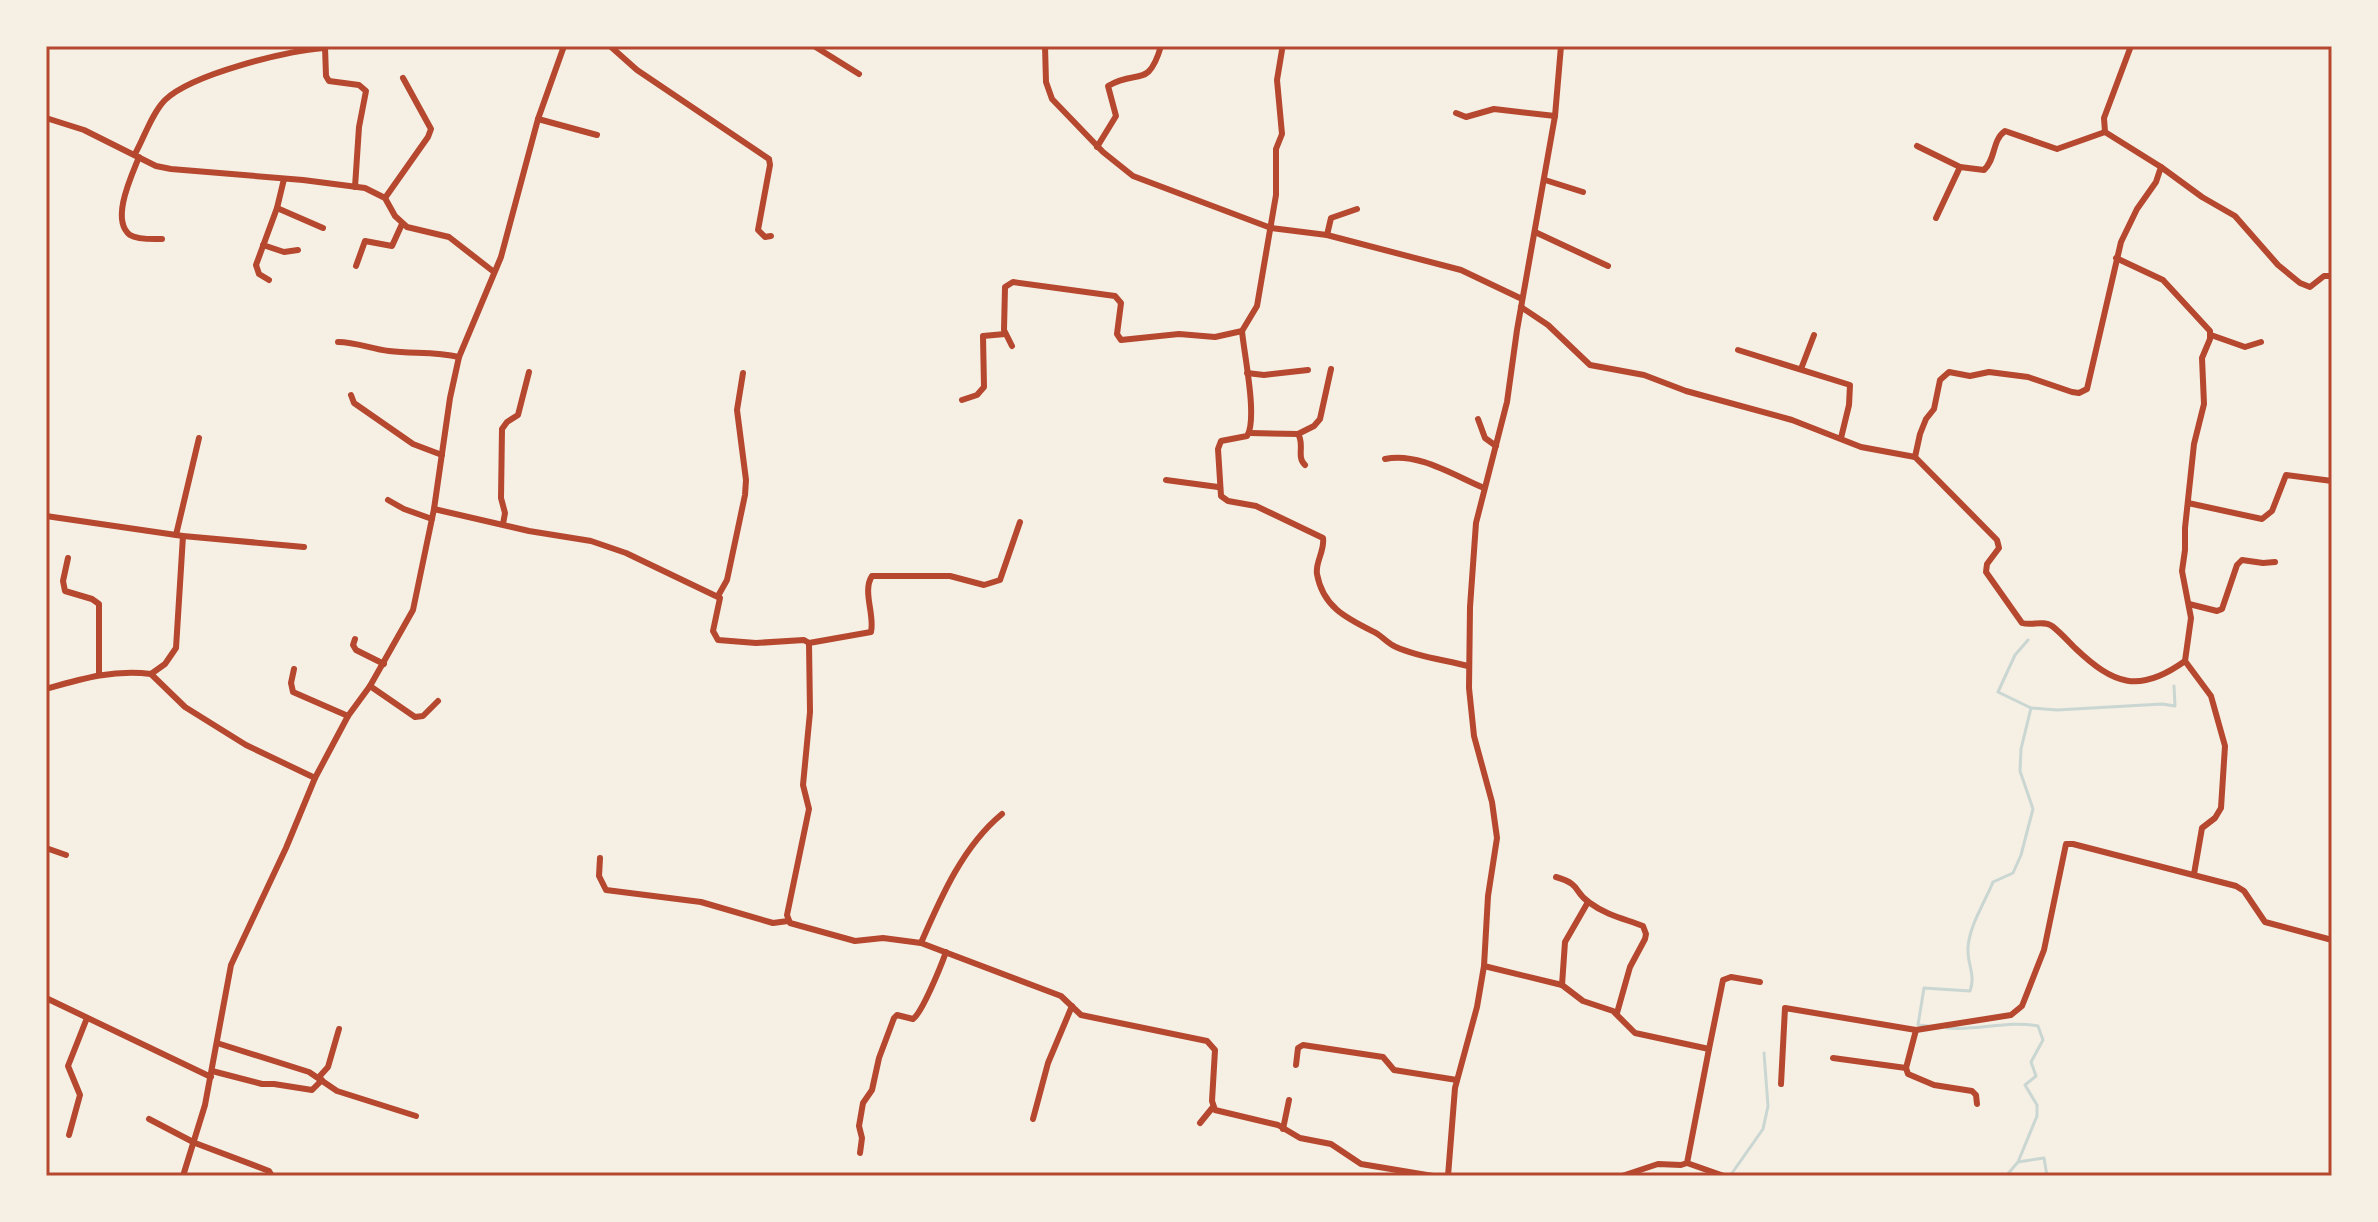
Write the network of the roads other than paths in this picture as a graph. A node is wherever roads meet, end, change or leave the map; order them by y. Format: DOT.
graph roads {
  1 [pos="564,46"];
  2 [pos="610,46"];
  3 [pos="814,46"];
  4 [pos="1045,46"];
  5 [pos="1161,46"];
  6 [pos="1561,46"];
  7 [pos="2131,46"];
  8 [pos="325,47"];
  9 [pos="1282,50"];
  10 [pos="859,74"];
  11 [pos="403,78"];
  12 [pos="1456,113"];
  13 [pos="1555,116"];
  14 [pos="46,118"];
  15 [pos="538,119"];
  16 [pos="2105,132"];
  17 [pos="597,135"];
  18 [pos="1917,146"];
  19 [pos="1097,147"];
  20 [pos="137,156"];
  21 [pos="1960,167"];
  22 [pos="2161,167"];
  23 [pos="284,179"];
  24 [pos="1545,180"];
  25 [pos="355,187"];
  26 [pos="1583,192"];
  27 [pos="385,198"];
  28 [pos="277,208"];
  29 [pos="1357,209"];
  30 [pos="1936,218"];
  31 [pos="402,224"];
  32 [pos="323,228"];
  33 [pos="1271,228"];
  34 [pos="1535,232"];
  35 [pos="1327,235"];
  36 [pos="771,236"];
  37 [pos="162,239"];
  38 [pos="263,245"];
  39 [pos="298,250"];
  40 [pos="2116,258"];
  41 [pos="356,266"];
  42 [pos="1608,266"];
  43 [pos="494,272"];
  44 [pos="2332,276"];
  45 [pos="269,280"];
  46 [pos="1522,303"];
  47 [pos="1242,331"];
  48 [pos="1005,334"];
  49 [pos="1814,335"];
  50 [pos="2211,335"];
  51 [pos="338,342"];
  52 [pos="2261,342"];
  53 [pos="1012,346"];
  54 [pos="1738,350"];
  55 [pos="459,357"];
  56 [pos="1331,369"];
  57 [pos="1801,369"];
  58 [pos="1308,370"];
  59 [pos="529,372"];
  60 [pos="743,373"];
  61 [pos="1247,373"];
  62 [pos="351,395"];
  63 [pos="962,400"];
  64 [pos="1478,419"];
  65 [pos="1250,433"];
  66 [pos="1298,434"];
  67 [pos="199,438"];
  68 [pos="1841,438"];
  69 [pos="1496,446"];
  70 [pos="442,455"];
  71 [pos="1915,457"];
  72 [pos="1385,459"];
  73 [pos="1305,465"];
  74 [pos="1166,480"];
  75 [pos="2332,481"];
  76 [pos="1218,487"];
  77 [pos="1484,488"];
  78 [pos="388,500"];
  79 [pos="2188,503"];
  80 [pos="434,509"];
  81 [pos="46,516"];
  82 [pos="432,519"];
  83 [pos="1020,522"];
  84 [pos="503,524"];
  85 [pos="180,536"];
  86 [pos="304,547"];
  87 [pos="68,558"];
  88 [pos="2275,562"];
  89 [pos="718,596"];
  90 [pos="2189,604"];
  91 [pos="355,639"];
  92 [pos="809,643"];
  93 [pos="2185,661"];
  94 [pos="384,664"];
  95 [pos="1468,666"];
  96 [pos="294,669"];
  97 [pos="151,674"];
  98 [pos="99,675"];
  99 [pos="370,686"];
  100 [pos="46,689"];
  101 [pos="438,701"];
  102 [pos="348,716"];
  103 [pos="315,778"];
  104 [pos="1002,814"];
  105 [pos="46,848"];
  106 [pos="66,855"];
  107 [pos="600,858"];
  108 [pos="2194,874"];
  109 [pos="1556,877"];
  110 [pos="1588,902"];
  111 [pos="788,921"];
  112 [pos="2332,940"];
  113 [pos="921,943"];
  114 [pos="946,952"];
  115 [pos="1484,966"];
  116 [pos="1760,982"];
  117 [pos="1562,985"];
  118 [pos="46,998"];
  119 [pos="1072,1006"];
  120 [pos="1617,1013"];
  121 [pos="87,1018"];
  122 [pos="339,1029"];
  123 [pos="1916,1030"];
  124 [pos="217,1043"];
  125 [pos="1709,1049"];
  126 [pos="1833,1058"];
  127 [pos="1296,1065"];
  128 [pos="1906,1068"];
  129 [pos="211,1074"];
  130 [pos="320,1078"];
  131 [pos="1457,1080"];
  132 [pos="1781,1084"];
  133 [pos="1289,1100"];
  134 [pos="1977,1104"];
  135 [pos="1213,1107"];
  136 [pos="416,1116"];
  137 [pos="149,1119"];
  138 [pos="1033,1119"];
  139 [pos="1200,1123"];
  140 [pos="1283,1129"];
  141 [pos="69,1135"];
  142 [pos="195,1143"];
  143 [pos="860,1153"];
  144 [pos="1687,1163"];
  145 [pos="1699,1166"];
  146 [pos="183,1176"];
  147 [pos="272,1176"];
  148 [pos="1433,1176"];
  149 [pos="1448,1176"];
  150 [pos="1622,1176"];
  151 [pos="1694,1176"];
  152 [pos="1724,1176"];
  1 -- 15 [label="street"];
  2 -- 36 [label="street"];
  3 -- 10 [label="street"];
  4 -- 19 [label="street"];
  5 -- 19 [label="street"];
  6 -- 13 [label="street"];
  7 -- 16 [label="street"];
  8 -- 20 [label="street"];
  8 -- 25 [label="street"];
  9 -- 33 [label="street"];
  11 -- 27 [label="street"];
  12 -- 13 [label="street"];
  13 -- 24 [label="street"];
  14 -- 20 [label="street"];
  15 -- 17 [label="street"];
  15 -- 43 [label="street"];
  16 -- 21 [label="street"];
  16 -- 22 [label="street"];
  18 -- 21 [label="street"];
  19 -- 33 [label="street"];
  20 -- 23 [label="street"];
  20 -- 37 [label="street"];
  21 -- 30 [label="street"];
  22 -- 40 [label="street"];
  22 -- 44 [label="street"];
  23 -- 25 [label="street"];
  23 -- 28 [label="street"];
  24 -- 26 [label="street"];
  24 -- 34 [label="street"];
  25 -- 27 [label="street"];
  27 -- 31 [label="street"];
  28 -- 32 [label="street"];
  28 -- 38 [label="street"];
  29 -- 35 [label="street"];
  31 -- 41 [label="street"];
  31 -- 43 [label="street"];
  33 -- 35 [label="street"];
  33 -- 47 [label="street"];
  34 -- 42 [label="street"];
  34 -- 46 [label="street"];
  35 -- 46 [label="street"];
  38 -- 39 [label="street"];
  38 -- 45 [label="street"];
  40 -- 50 [label="street"];
  40 -- 71 [label="street"];
  43 -- 55 [label="street"];
  46 -- 68 [label="street"];
  46 -- 69 [label="street"];
  47 -- 48 [label="street"];
  47 -- 61 [label="street"];
  48 -- 53 [label="street"];
  48 -- 63 [label="street"];
  49 -- 57 [label="street"];
  50 -- 52 [label="street"];
  50 -- 79 [label="street"];
  51 -- 55 [label="street"];
  54 -- 57 [label="street"];
  55 -- 70 [label="street"];
  56 -- 66 [label="street"];
  57 -- 68 [label="street"];
  58 -- 61 [label="street"];
  59 -- 84 [label="street"];
  60 -- 89 [label="street"];
  61 -- 65 [label="street"];
  62 -- 70 [label="street"];
  64 -- 69 [label="street"];
  65 -- 66 [label="street"];
  65 -- 76 [label="street"];
  66 -- 73 [label="street"];
  67 -- 85 [label="street"];
  68 -- 71 [label="street"];
  69 -- 77 [label="street"];
  70 -- 80 [label="street"];
  71 -- 93 [label="street"];
  72 -- 77 [label="street"];
  74 -- 76 [label="street"];
  75 -- 79 [label="street"];
  76 -- 95 [label="street"];
  77 -- 95 [label="street"];
  78 -- 82 [label="street"];
  79 -- 90 [label="street"];
  80 -- 82 [label="street"];
  80 -- 84 [label="street"];
  81 -- 85 [label="street"];
  82 -- 94 [label="street"];
  83 -- 92 [label="street"];
  84 -- 89 [label="street"];
  85 -- 86 [label="street"];
  85 -- 97 [label="street"];
  87 -- 98 [label="street"];
  88 -- 90 [label="street"];
  89 -- 92 [label="street"];
  90 -- 93 [label="street"];
  91 -- 94 [label="street"];
  92 -- 111 [label="street"];
  93 -- 108 [label="street"];
  94 -- 99 [label="street"];
  95 -- 115 [label="street"];
  96 -- 102 [label="street"];
  97 -- 98 [label="street"];
  97 -- 103 [label="street"];
  98 -- 100 [label="street"];
  99 -- 101 [label="street"];
  99 -- 102 [label="street"];
  102 -- 103 [label="street"];
  103 -- 124 [label="street"];
  104 -- 113 [label="street"];
  105 -- 106 [label="street"];
  107 -- 111 [label="street"];
  108 -- 112 [label="street"];
  108 -- 123 [label="street"];
  109 -- 110 [label="street"];
  110 -- 117 [label="street"];
  110 -- 120 [label="street"];
  111 -- 113 [label="street"];
  113 -- 114 [label="street"];
  114 -- 119 [label="street"];
  114 -- 143 [label="street"];
  115 -- 117 [label="street"];
  115 -- 131 [label="street"];
  116 -- 125 [label="street"];
  117 -- 120 [label="street"];
  118 -- 121 [label="street"];
  119 -- 135 [label="street"];
  119 -- 138 [label="street"];
  120 -- 125 [label="street"];
  121 -- 129 [label="street"];
  121 -- 141 [label="street"];
  122 -- 130 [label="street"];
  123 -- 128 [label="street"];
  123 -- 132 [label="street"];
  124 -- 129 [label="street"];
  124 -- 130 [label="street"];
  125 -- 144 [label="street"];
  126 -- 128 [label="street"];
  127 -- 131 [label="street"];
  128 -- 134 [label="street"];
  129 -- 130 [label="street"];
  129 -- 142 [label="street"];
  130 -- 136 [label="street"];
  131 -- 149 [label="street"];
  133 -- 140 [label="street"];
  135 -- 139 [label="street"];
  135 -- 140 [label="street"];
  137 -- 142 [label="street"];
  140 -- 148 [label="street"];
  142 -- 146 [label="street"];
  142 -- 147 [label="street"];
  144 -- 145 [label="street"];
  144 -- 150 [label="street"];
  145 -- 151 [label="street"];
  145 -- 152 [label="street"];
}
